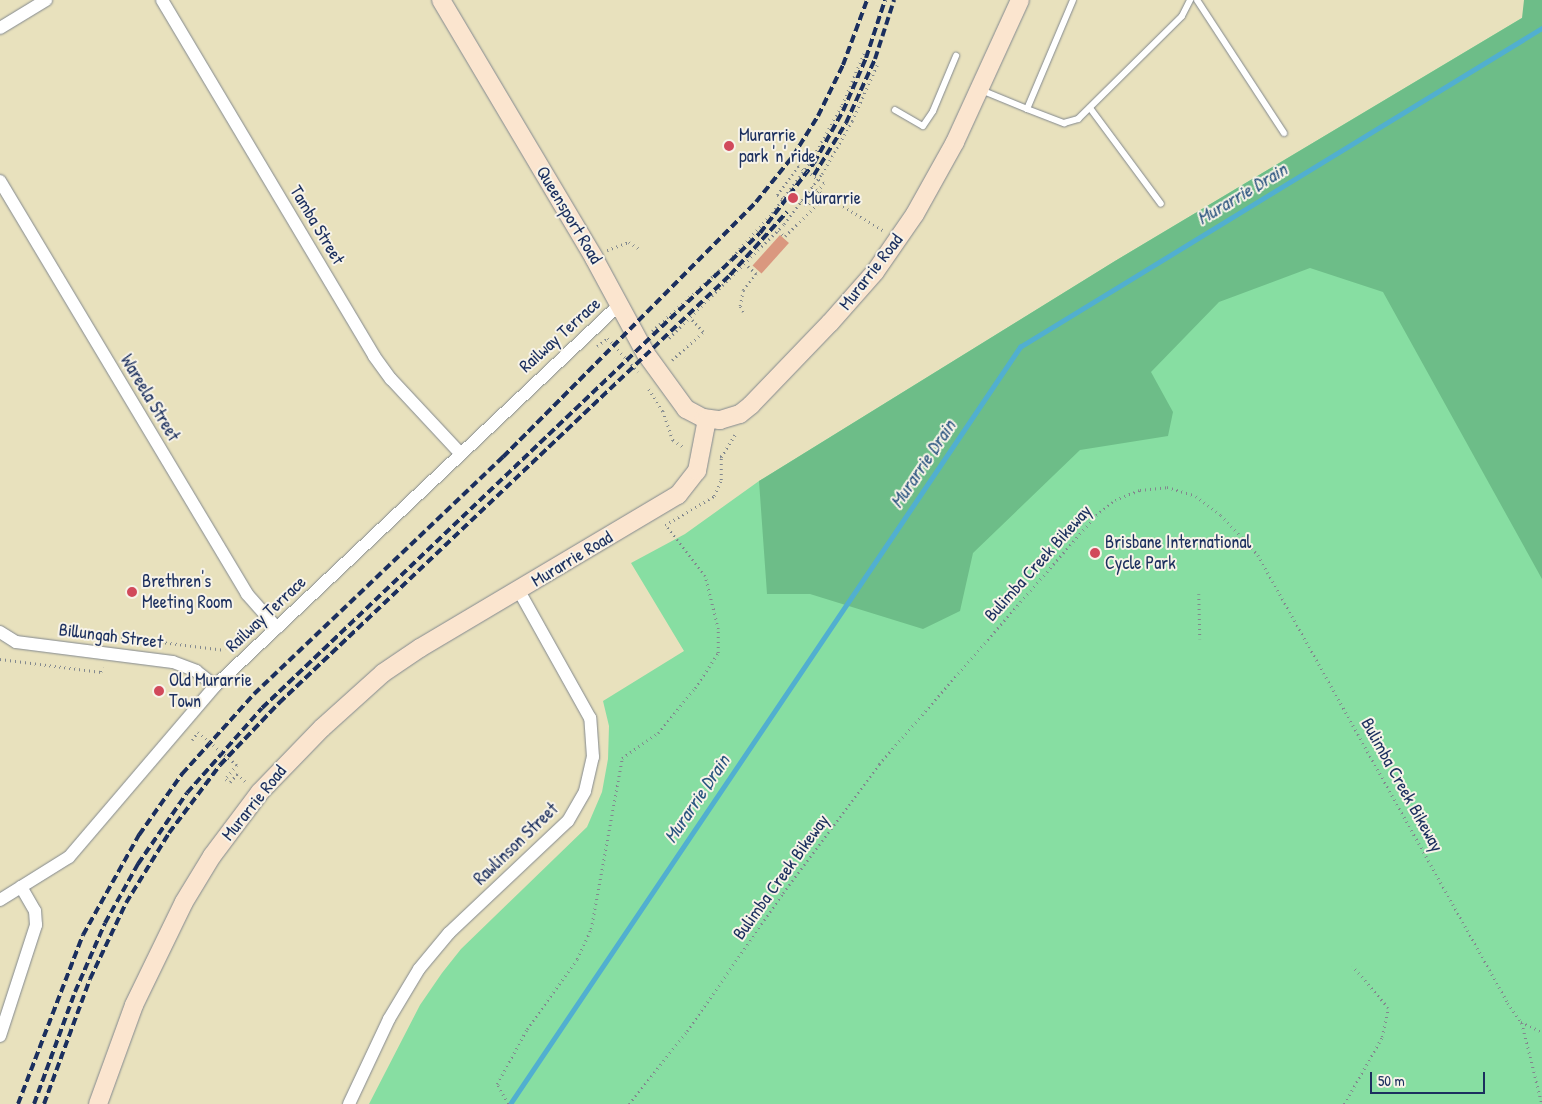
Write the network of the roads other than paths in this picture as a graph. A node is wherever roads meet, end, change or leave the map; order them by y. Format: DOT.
graph roads {
  1 [pos="46,0"];
  2 [pos="162,0"];
  3 [pos="441,0"];
  4 [pos="1020,0"];
  5 [pos="1073,0"];
  6 [pos="1190,0"];
  7 [pos="1197,0"];
  8 [pos="0,28"];
  9 [pos="956,56"];
  10 [pos="980,90"];
  11 [pos="1027,108"];
  12 [pos="1090,108"];
  13 [pos="895,110"];
  14 [pos="1284,132"];
  15 [pos="0,181"];
  16 [pos="1161,204"];
  17 [pos="618,306"];
  18 [pos="707,419"];
  19 [pos="460,453"];
  20 [pos="519,591"];
  21 [pos="277,628"];
  22 [pos="0,632"];
  23 [pos="215,686"];
  24 [pos="21,888"];
  25 [pos="0,900"];
  26 [pos="0,1036"];
  27 [pos="98,1104"];
  28 [pos="349,1104"];
  1 -- 8 [label="street"];
  2 -- 19 [label="street, Tamba Street"];
  3 -- 17 [label="street, Queensport Road"];
  4 -- 10 [label="street, Murarrie Road"];
  5 -- 11 [label="lane"];
  6 -- 12 [label="lane"];
  7 -- 14 [label="lane"];
  9 -- 13 [label="lane"];
  10 -- 11 [label="lane"];
  10 -- 18 [label="street, Murarrie Road"];
  11 -- 12 [label="lane"];
  12 -- 16 [label="lane"];
  15 -- 21 [label="street, Wareela Street"];
  17 -- 18 [label="street, Queensport Road"];
  17 -- 19 [label="street, Railway Terrace"];
  18 -- 20 [label="street, Murarrie Road"];
  19 -- 21 [label="street, Railway Terrace"];
  20 -- 27 [label="street, Murarrie Road"];
  20 -- 28 [label="street, Rawlinson Street"];
  21 -- 23 [label="street, Railway Terrace"];
  22 -- 23 [label="street, Billungah Street"];
  23 -- 24 [label="street, Railway Terrace"];
  24 -- 25 [label="street, Railway Terrace"];
  24 -- 26 [label="street"];
}
